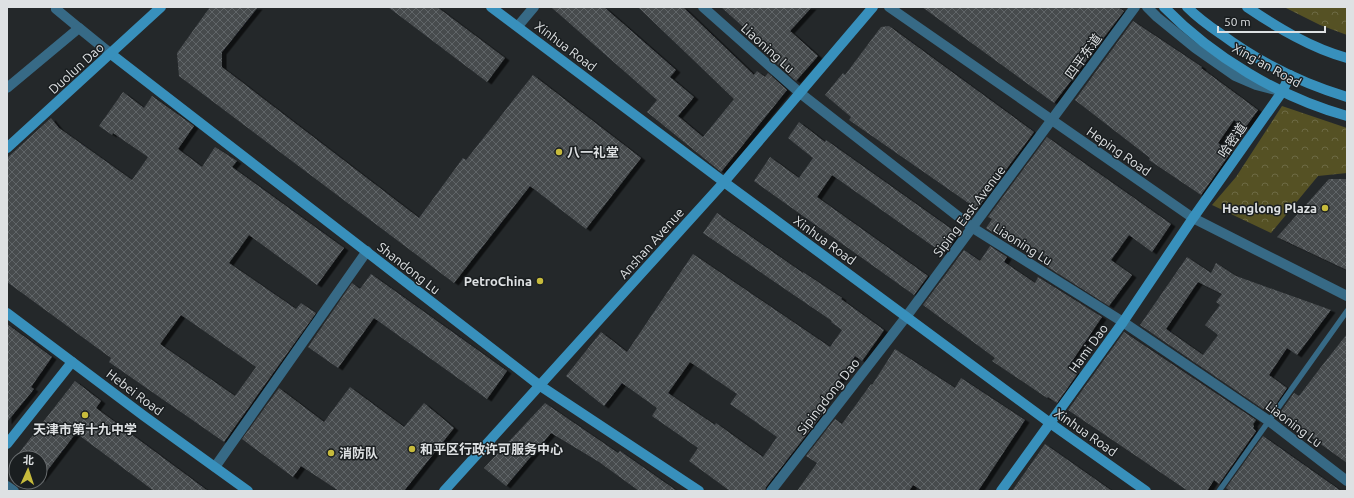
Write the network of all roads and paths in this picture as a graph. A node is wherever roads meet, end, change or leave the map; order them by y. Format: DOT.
graph roads {
  1 [pos="57,7"];
  2 [pos="161,7"];
  3 [pos="491,7"];
  4 [pos="534,7"];
  5 [pos="702,7"];
  6 [pos="873,7"];
  7 [pos="889,7"];
  8 [pos="1135,7"];
  9 [pos="1147,7"];
  10 [pos="1164,7"];
  11 [pos="1187,7"];
  12 [pos="1247,7"];
  13 [pos="518,26"];
  14 [pos="79,28"];
  15 [pos="111,54"];
  16 [pos="1347,58"];
  17 [pos="1290,75"];
  18 [pos="7,88"];
  19 [pos="1282,92"];
  20 [pos="800,93"];
  21 [pos="1347,97"];
  22 [pos="1347,116"];
  23 [pos="1052,120"];
  24 [pos="7,148"];
  25 [pos="724,182"];
  26 [pos="1193,218"];
  27 [pos="972,228"];
  28 [pos="366,252"];
  29 [pos="1347,296"];
  30 [pos="1347,311"];
  31 [pos="7,313"];
  32 [pos="906,317"];
  33 [pos="1123,322"];
  34 [pos="72,362"];
  35 [pos="540,385"];
  36 [pos="1269,420"];
  37 [pos="1050,423"];
  38 [pos="7,444"];
  39 [pos="215,467"];
  40 [pos="1347,481"];
  41 [pos="7,486"];
  42 [pos="14,491"];
  43 [pos="248,491"];
  44 [pos="444,491"];
  45 [pos="699,491"];
  46 [pos="771,491"];
  47 [pos="1001,491"];
  48 [pos="1146,491"];
  49 [pos="1219,491"];
  1 -- 14 [label="street"];
  2 -- 15 [label="street, Duolun Dao"];
  3 -- 13 [label="street, Xinhua Road"];
  4 -- 13 [label="street"];
  5 -- 20 [label="street, Liaoning Lu"];
  6 -- 20 [label="street, Anshan Avenue"];
  7 -- 23 [label="street, Heping Road"];
  8 -- 23 [label="street, 四平东道"];
  9 -- 19 [label="street"];
  10 -- 19 [label="street, Xing'an Road"];
  11 -- 17 [label="street, Xing'an Road"];
  12 -- 16 [label="street"];
  13 -- 25 [label="street, Xinhua Road"];
  14 -- 15 [label="street"];
  14 -- 18 [label="street"];
  15 -- 24 [label="street, Duolun Dao"];
  15 -- 28 [label="street, Shandong Lu"];
  17 -- 19 [label="street, 哈密道"];
  17 -- 21 [label="street, Xing'an Road"];
  19 -- 22 [label="street, Xing'an Road"];
  19 -- 26 [label="street, 哈密道"];
  20 -- 25 [label="street, Anshan Avenue"];
  20 -- 27 [label="street, Liaoning Lu"];
  23 -- 26 [label="street, Heping Road"];
  23 -- 27 [label="street, Siping East Avenue"];
  25 -- 32 [label="street, Xinhua Road"];
  25 -- 35 [label="street, Anshan Avenue"];
  26 -- 29 [label="street, Heping Road"];
  26 -- 33 [label="street, Hami Dao"];
  27 -- 32 [label="street, Siping East Avenue"];
  27 -- 33 [label="street, Liaoning Lu"];
  28 -- 35 [label="street, Shandong Lu"];
  28 -- 39 [label="street"];
  30 -- 36 [label="lane"];
  31 -- 34 [label="street, Hebei Road"];
  32 -- 37 [label="street, Xinhua Road"];
  32 -- 46 [label="street, Sipingdong Dao"];
  33 -- 36 [label="street, Liaoning Lu"];
  33 -- 37 [label="street, Hami Dao"];
  34 -- 38 [label="street"];
  34 -- 39 [label="street, Hebei Road"];
  35 -- 44 [label="street, Anshan Avenue"];
  35 -- 45 [label="street, Shandong Lu"];
  36 -- 40 [label="street, Liaoning Lu"];
  36 -- 49 [label="lane"];
  37 -- 47 [label="street, Hami Dao"];
  37 -- 48 [label="street, Xinhua Road"];
  39 -- 43 [label="street, Hebei Road"];
  41 -- 42 [label="street"];
}
